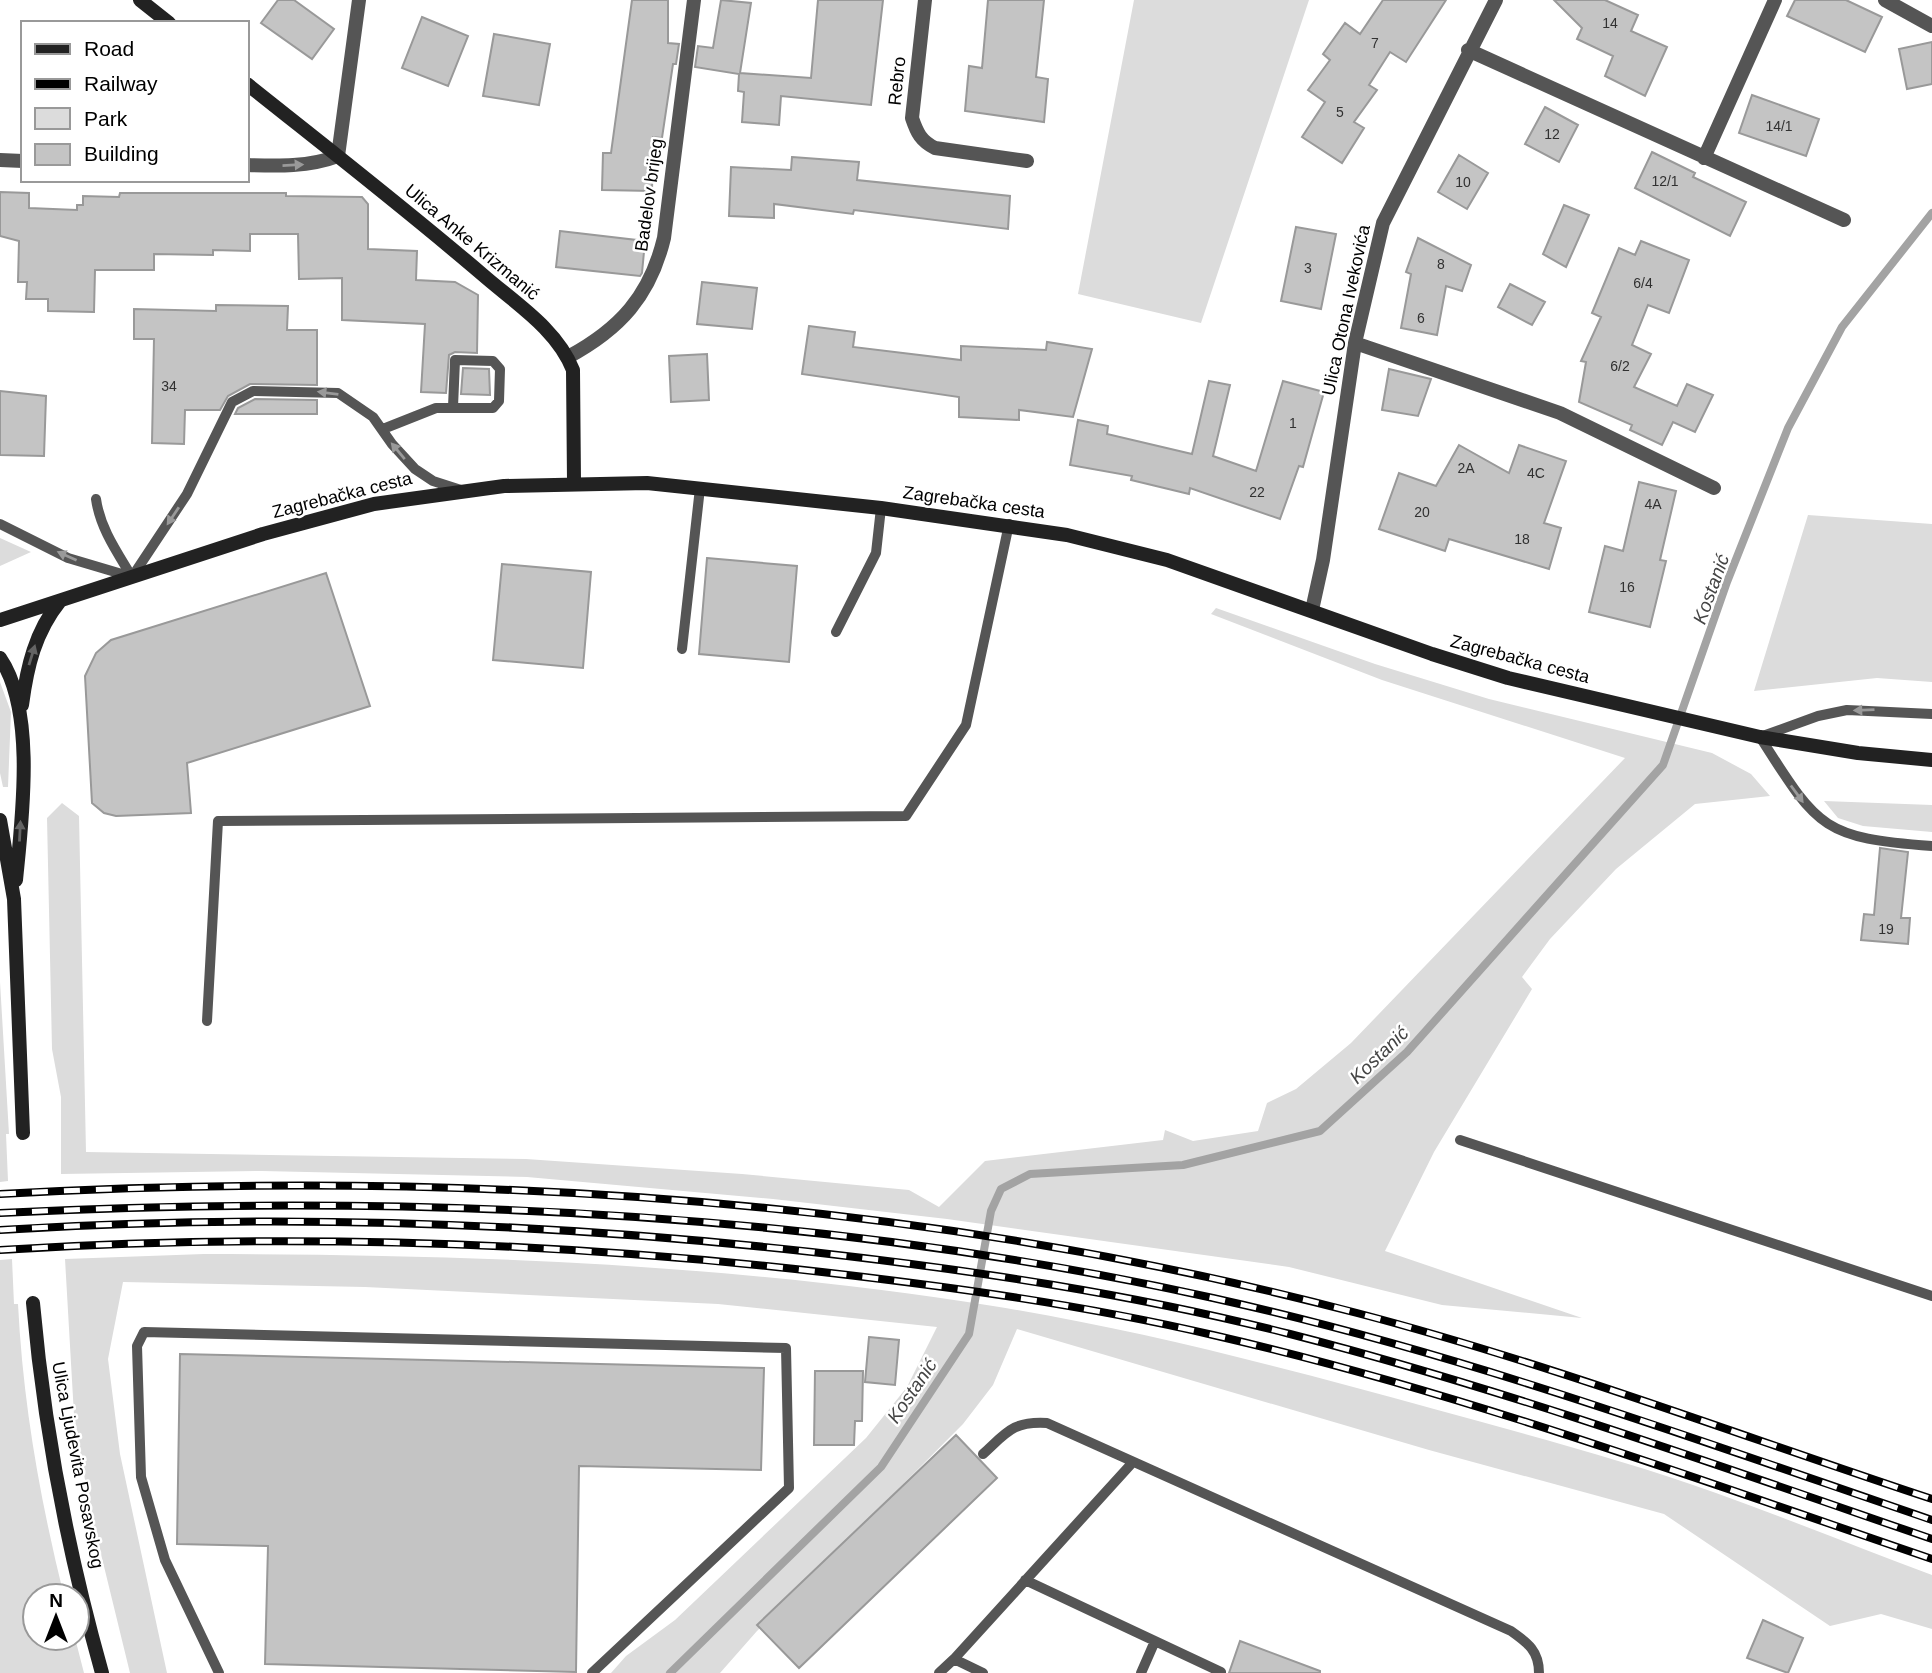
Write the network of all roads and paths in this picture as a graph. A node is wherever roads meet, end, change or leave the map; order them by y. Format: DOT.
graph roads {
  1 [pos="140,0"];
  2 [pos="359,0"];
  3 [pos="694,0"];
  4 [pos="925,0"];
  5 [pos="1496,0"];
  6 [pos="1775,0"];
  7 [pos="1885,0"];
  8 [pos="166,21"];
  9 [pos="1932,26"];
  10 [pos="1468,50"];
  11 [pos="248,85"];
  12 [pos="338,156"];
  13 [pos="1704,158"];
  14 [pos="0,160"];
  15 [pos="21,161"];
  16 [pos="1027,161"];
  17 [pos="248,165"];
  18 [pos="1844,220"];
  19 [pos="1355,343"];
  20 [pos="568,357"];
  21 [pos="453,407"];
  22 [pos="383,429"];
  23 [pos="574,482"];
  24 [pos="700,488"];
  25 [pos="1714,488"];
  26 [pos="461,490"];
  27 [pos="96,499"];
  28 [pos="881,508"];
  29 [pos="0,524"];
  30 [pos="1009,524"];
  31 [pos="132,577"];
  32 [pos="61,600"];
  33 [pos="1312,610"];
  34 [pos="0,620"];
  35 [pos="836,632"];
  36 [pos="682,649"];
  37 [pos="0,657"];
  38 [pos="1932,714"];
  39 [pos="21,716"];
  40 [pos="1760,737"];
  41 [pos="1932,760"];
  42 [pos="0,820"];
  43 [pos="1932,846"];
  44 [pos="14,899"];
  45 [pos="207,1021"];
  46 [pos="23,1133"];
  47 [pos="1460,1140"];
  48 [pos="1932,1296"];
  49 [pos="33,1303"];
  50 [pos="983,1454"];
  51 [pos="1133,1462"];
  52 [pos="1025,1580"];
  53 [pos="1154,1641"];
  54 [pos="954,1659"];
  55 [pos="1221,1672"];
  56 [pos="103,1673"];
  57 [pos="219,1673"];
  58 [pos="592,1673"];
  59 [pos="939,1673"];
  60 [pos="983,1673"];
  61 [pos="1141,1673"];
  62 [pos="1539,1673"];
  1 -- 8 [label="main road"];
  2 -- 12 [label="street"];
  3 -- 20 [label="street, Badelov brijeg"];
  4 -- 16 [label="street, Rebro"];
  5 -- 10 [label="street, Ulica Otona Ivekovića"];
  6 -- 13 [label="street"];
  7 -- 9 [label="street"];
  10 -- 13 [label="street"];
  10 -- 19 [label="street, Ulica Otona Ivekovića"];
  11 -- 12 [label="main road, Ulica Anke Krizmanić"];
  17 -- 12 [label="street, one-way"];
  12 -- 20 [label="main road, Ulica Anke Krizmanić"];
  13 -- 18 [label="street"];
  14 -- 15 [label="street"];
  19 -- 25 [label="street"];
  19 -- 33 [label="street, Ulica Otona Ivekovića"];
  20 -- 23 [label="main road, Ulica Anke Krizmanić"];
  21 -- 21 [label="lane"];
  21 -- 22 [label="lane"];
  26 -- 22 [label="lane, one-way"];
  22 -- 31 [label="lane, one-way"];
  23 -- 24 [label="main road, Zagrebačka cesta"];
  23 -- 26 [label="main road, Zagrebačka cesta"];
  24 -- 28 [label="main road, Zagrebačka cesta"];
  24 -- 36 [label="lane"];
  26 -- 31 [label="main road, Zagrebačka cesta"];
  27 -- 31 [label="lane"];
  28 -- 30 [label="main road, Zagrebačka cesta"];
  28 -- 35 [label="lane"];
  31 -- 29 [label="lane, one-way"];
  30 -- 33 [label="main road, Zagrebačka cesta"];
  30 -- 45 [label="lane"];
  31 -- 32 [label="main road, Zagrebačka cesta"];
  32 -- 34 [label="main road, Zagrebačka cesta"];
  39 -- 32 [label="main road, one-way"];
  33 -- 40 [label="main road, Zagrebačka cesta"];
  37 -- 39 [label="main road"];
  38 -- 40 [label="lane, one-way"];
  44 -- 39 [label="main road, one-way"];
  40 -- 41 [label="main road, Zagrebačka cesta"];
  40 -- 43 [label="lane, one-way"];
  42 -- 44 [label="main road"];
  44 -- 46 [label="main road"];
  47 -- 48 [label="lane"];
  49 -- 56 [label="main road, Ulica Ljudevita Posavskog"];
  50 -- 51 [label="lane"];
  51 -- 52 [label="lane"];
  51 -- 62 [label="lane"];
  52 -- 53 [label="lane"];
  52 -- 54 [label="lane"];
  53 -- 55 [label="lane"];
  53 -- 61 [label="lane"];
  54 -- 59 [label="lane"];
  54 -- 60 [label="lane"];
  57 -- 58 [label="lane"];
}
